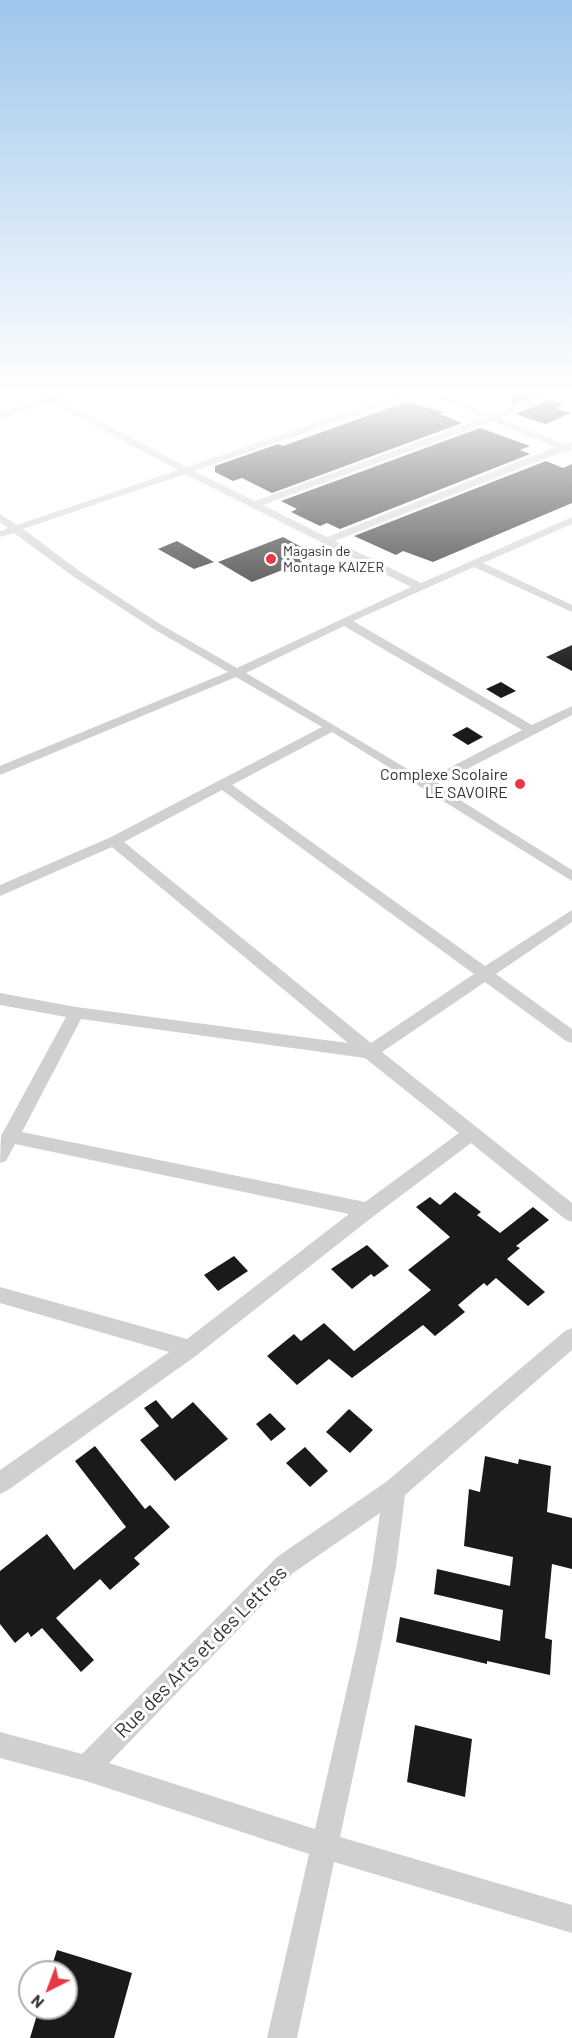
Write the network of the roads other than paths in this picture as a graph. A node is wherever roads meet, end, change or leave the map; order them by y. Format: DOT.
graph roads {
  1 [pos="138,486"];
  2 [pos="218,486"];
  3 [pos="304,486"];
  4 [pos="468,486"];
  5 [pos="255,504"];
  6 [pos="0,518"];
  7 [pos="571,521"];
  8 [pos="16,528"];
  9 [pos="0,534"];
  10 [pos="328,540"];
  11 [pos="473,563"];
  12 [pos="420,587"];
  13 [pos="572,609"];
  14 [pos="344,621"];
  15 [pos="236,673"];
  16 [pos="572,710"];
  17 [pos="332,727"];
  18 [pos="531,730"];
  19 [pos="2,769"];
  20 [pos="224,785"];
  21 [pos="426,785"];
  22 [pos="114,841"];
  23 [pos="572,876"];
  24 [pos="0,891"];
  25 [pos="572,915"];
  26 [pos="487,974"];
  27 [pos="0,999"];
  28 [pos="76,1013"];
  29 [pos="572,1037"];
  30 [pos="370,1053"];
  31 [pos="472,1133"];
  32 [pos="10,1136"];
  33 [pos="0,1156"];
  34 [pos="368,1209"];
  35 [pos="572,1214"];
  36 [pos="0,1295"];
  37 [pos="572,1337"];
  38 [pos="190,1350"];
  39 [pos="1,1482"];
  40 [pos="394,1490"];
  41 [pos="0,1745"];
  42 [pos="86,1768"];
  43 [pos="323,1845"];
  44 [pos="572,1919"];
  45 [pos="282,2038"];
  1 -- 8 [label="street"];
  2 -- 5 [label="street"];
  3 -- 5 [label="street"];
  4 -- 10 [label="street"];
  5 -- 10 [label="street"];
  6 -- 8 [label="street"];
  7 -- 11 [label="street"];
  8 -- 9 [label="street"];
  8 -- 15 [label="street"];
  10 -- 12 [label="street"];
  11 -- 12 [label="street"];
  11 -- 13 [label="street"];
  12 -- 14 [label="street"];
  14 -- 15 [label="street"];
  14 -- 18 [label="street"];
  15 -- 17 [label="street"];
  15 -- 19 [label="street"];
  16 -- 18 [label="street"];
  17 -- 20 [label="street"];
  17 -- 21 [label="street"];
  18 -- 21 [label="street"];
  20 -- 22 [label="street"];
  20 -- 26 [label="street"];
  21 -- 23 [label="street"];
  22 -- 24 [label="street"];
  22 -- 30 [label="street"];
  25 -- 26 [label="street"];
  26 -- 29 [label="street"];
  26 -- 30 [label="street"];
  27 -- 28 [label="street"];
  28 -- 30 [label="street"];
  28 -- 32 [label="street"];
  30 -- 31 [label="street"];
  31 -- 34 [label="street"];
  31 -- 35 [label="street"];
  32 -- 33 [label="street"];
  32 -- 34 [label="street"];
  34 -- 38 [label="street"];
  36 -- 38 [label="street"];
  37 -- 40 [label="street, Rue des Arts et des Lettres"];
  38 -- 39 [label="street"];
  40 -- 42 [label="street, Rue des Arts et des Lettres"];
  40 -- 43 [label="street"];
  41 -- 42 [label="street"];
  42 -- 43 [label="street"];
  43 -- 44 [label="street"];
  43 -- 45 [label="street"];
}
